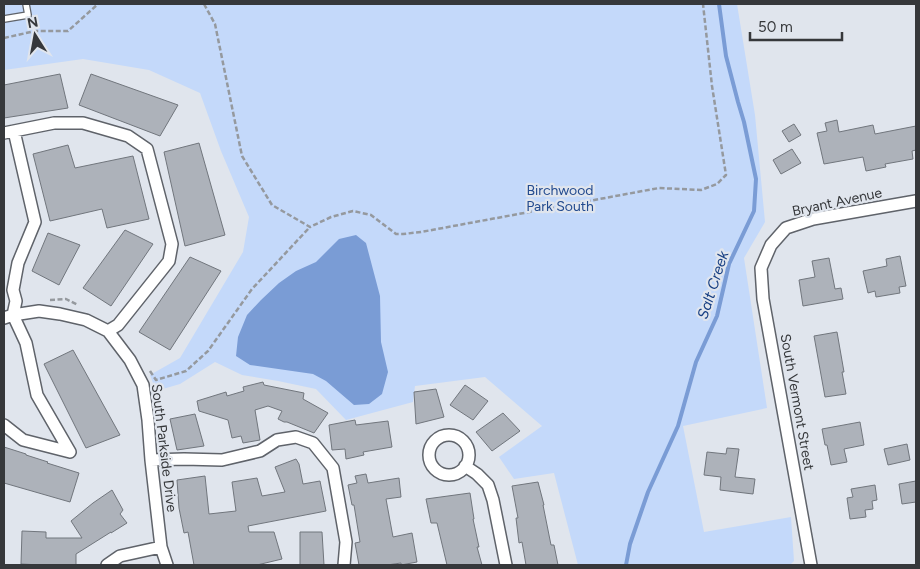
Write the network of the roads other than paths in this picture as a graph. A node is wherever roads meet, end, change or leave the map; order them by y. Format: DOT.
graph roads {
  1 [pos="26,4"];
  2 [pos="4,19"];
  3 [pos="9,132"];
  4 [pos="916,201"];
  5 [pos="771,245"];
  6 [pos="8,316"];
  7 [pos="108,331"];
  8 [pos="4,425"];
  9 [pos="151,460"];
  10 [pos="465,466"];
  11 [pos="161,547"];
  12 [pos="107,565"];
  13 [pos="167,565"];
  14 [pos="344,565"];
  15 [pos="506,565"];
  16 [pos="811,565"];
  1 -- 2 [label="lane"];
  3 -- 6 [label="street"];
  3 -- 7 [label="street"];
  4 -- 5 [label="street, Bryant Avenue"];
  5 -- 16 [label="street, South Vermont Street"];
  6 -- 7 [label="street, South Parkside Drive"];
  6 -- 8 [label="street"];
  7 -- 9 [label="street, South Parkside Drive"];
  9 -- 11 [label="street, South Parkside Drive"];
  9 -- 14 [label="street"];
  10 -- 15 [label="street"];
  11 -- 12 [label="street"];
  11 -- 13 [label="street, South Parkside Drive"];
}
